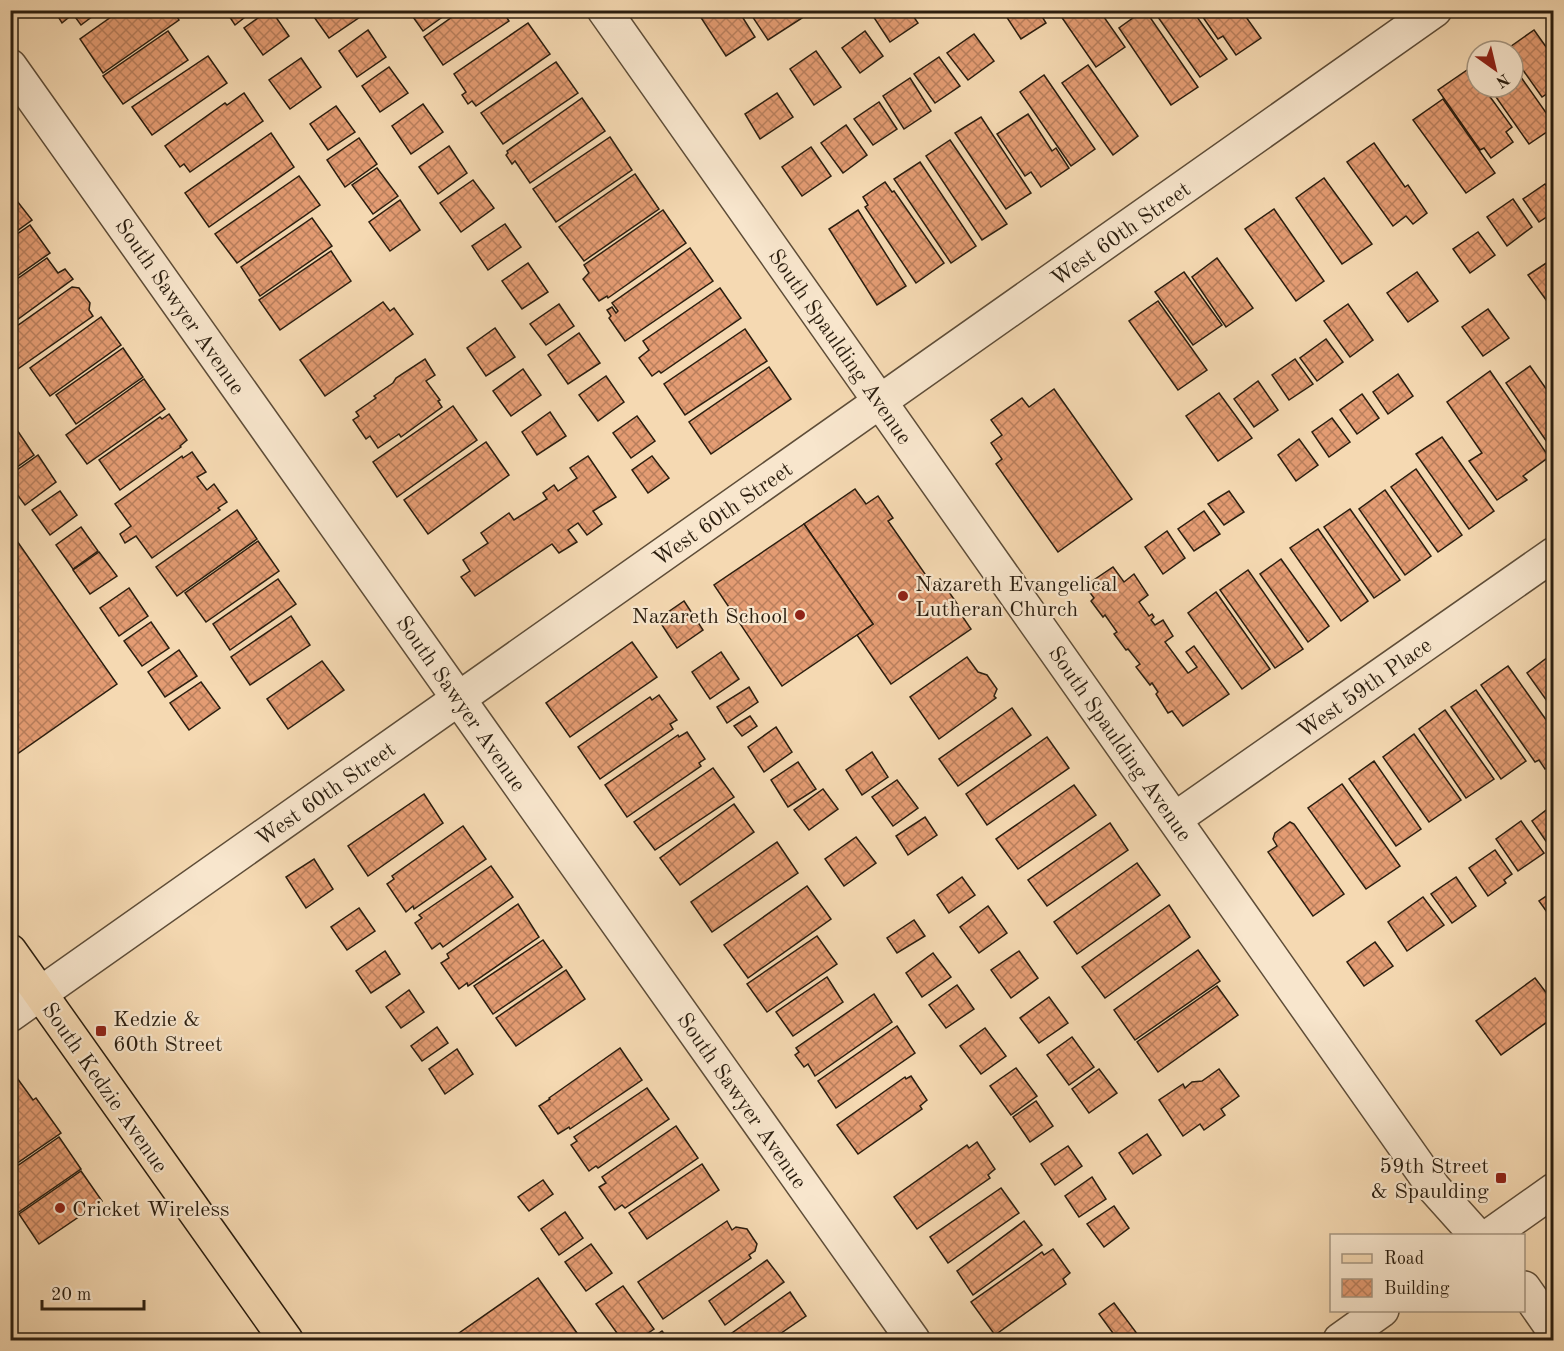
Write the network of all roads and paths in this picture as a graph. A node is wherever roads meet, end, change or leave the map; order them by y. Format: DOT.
graph roads {
  1 [pos="604,10"];
  2 [pos="1435,10"];
  3 [pos="10,66"];
  4 [pos="880,402"];
  5 [pos="1554,554"];
  6 [pos="459,699"];
  7 [pos="1174,819"];
  8 [pos="10,951"];
  9 [pos="41,994"];
  10 [pos="10,1015"];
  11 [pos="1554,1190"];
  12 [pos="1475,1234"];
  13 [pos="1492,1234"];
  14 [pos="1525,1289"];
  15 [pos="1381,1312"];
  16 [pos="1554,1331"];
  17 [pos="286,1341"];
  18 [pos="913,1341"];
  19 [pos="1340,1341"];
  1 -- 4 [label="street, South Spaulding Avenue"];
  2 -- 4 [label="street, West 60th Street"];
  3 -- 6 [label="street, South Sawyer Avenue"];
  4 -- 6 [label="street, West 60th Street"];
  4 -- 7 [label="street, South Spaulding Avenue"];
  5 -- 7 [label="street, West 59th Place"];
  6 -- 9 [label="street, West 60th Street"];
  6 -- 18 [label="street, South Sawyer Avenue"];
  7 -- 12 [label="street, South Spaulding Avenue"];
  8 -- 9 [label="main road, South Kedzie Avenue"];
  9 -- 10 [label="street, West 60th Street"];
  9 -- 17 [label="main road, South Kedzie Avenue"];
  11 -- 13 [label="street"];
  14 -- 16 [label="street"];
  15 -- 19 [label="street"];
}
